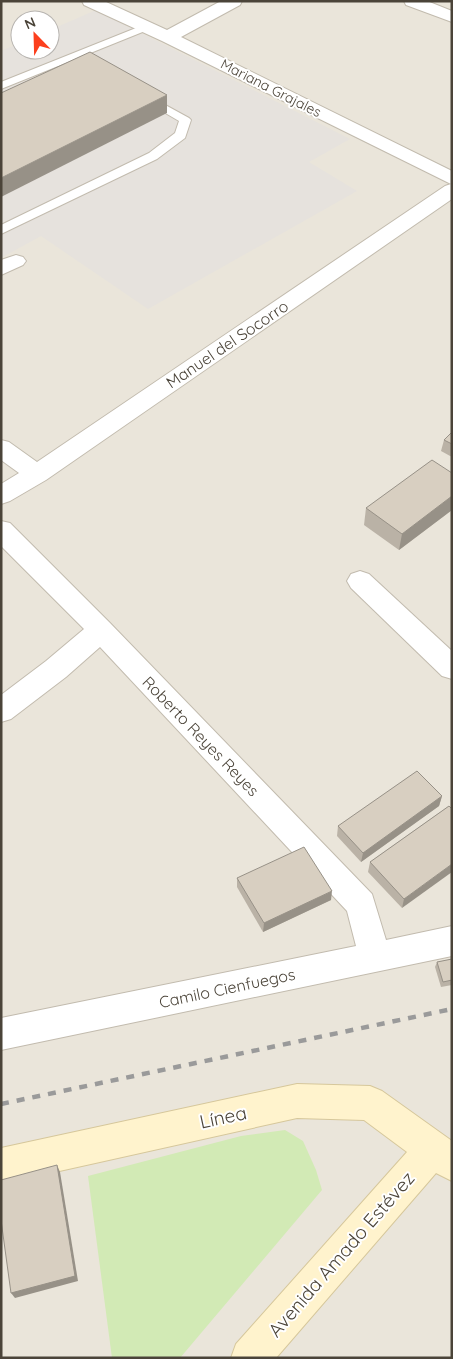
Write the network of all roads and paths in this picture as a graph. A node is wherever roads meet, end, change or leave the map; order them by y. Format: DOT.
graph roads {
  1 [pos="90,1"];
  2 [pos="234,1"];
  3 [pos="412,1"];
  4 [pos="452,17"];
  5 [pos="146,27"];
  6 [pos="168,37"];
  7 [pos="75,56"];
  8 [pos="92,66"];
  9 [pos="1,86"];
  10 [pos="134,90"];
  11 [pos="452,179"];
  12 [pos="452,190"];
  13 [pos="1,230"];
  14 [pos="1,448"];
  15 [pos="37,474"];
  16 [pos="1,495"];
  17 [pos="1,530"];
  18 [pos="360,581"];
  19 [pos="101,630"];
  20 [pos="452,668"];
  21 [pos="1,710"];
  22 [pos="452,941"];
  23 [pos="374,957"];
  24 [pos="1,1034"];
  25 [pos="442,1156"];
  26 [pos="1,1166"];
  27 [pos="250,1358"];
  1 -- 5 [label="street, Mariana Grajales"];
  2 -- 6 [label="street"];
  3 -- 4 [label="street"];
  5 -- 6 [label="street, Mariana Grajales"];
  5 -- 7 [label="lane"];
  6 -- 11 [label="street, Mariana Grajales"];
  7 -- 8 [label="lane"];
  7 -- 9 [label="lane"];
  10 -- 13 [label="lane"];
  12 -- 15 [label="street, Manuel del Socorro"];
  14 -- 15 [label="street"];
  15 -- 16 [label="street, Manuel del Socorro"];
  17 -- 19 [label="street, Roberto Reyes Reyes"];
  18 -- 20 [label="street"];
  19 -- 21 [label="street"];
  19 -- 23 [label="street, Roberto Reyes Reyes"];
  22 -- 23 [label="street, Camilo Cienfuegos"];
  23 -- 24 [label="street, Camilo Cienfuegos"];
  25 -- 26 [label="main road, Línea"];
  25 -- 27 [label="main road, Avenida Amado Estévez"];
}
